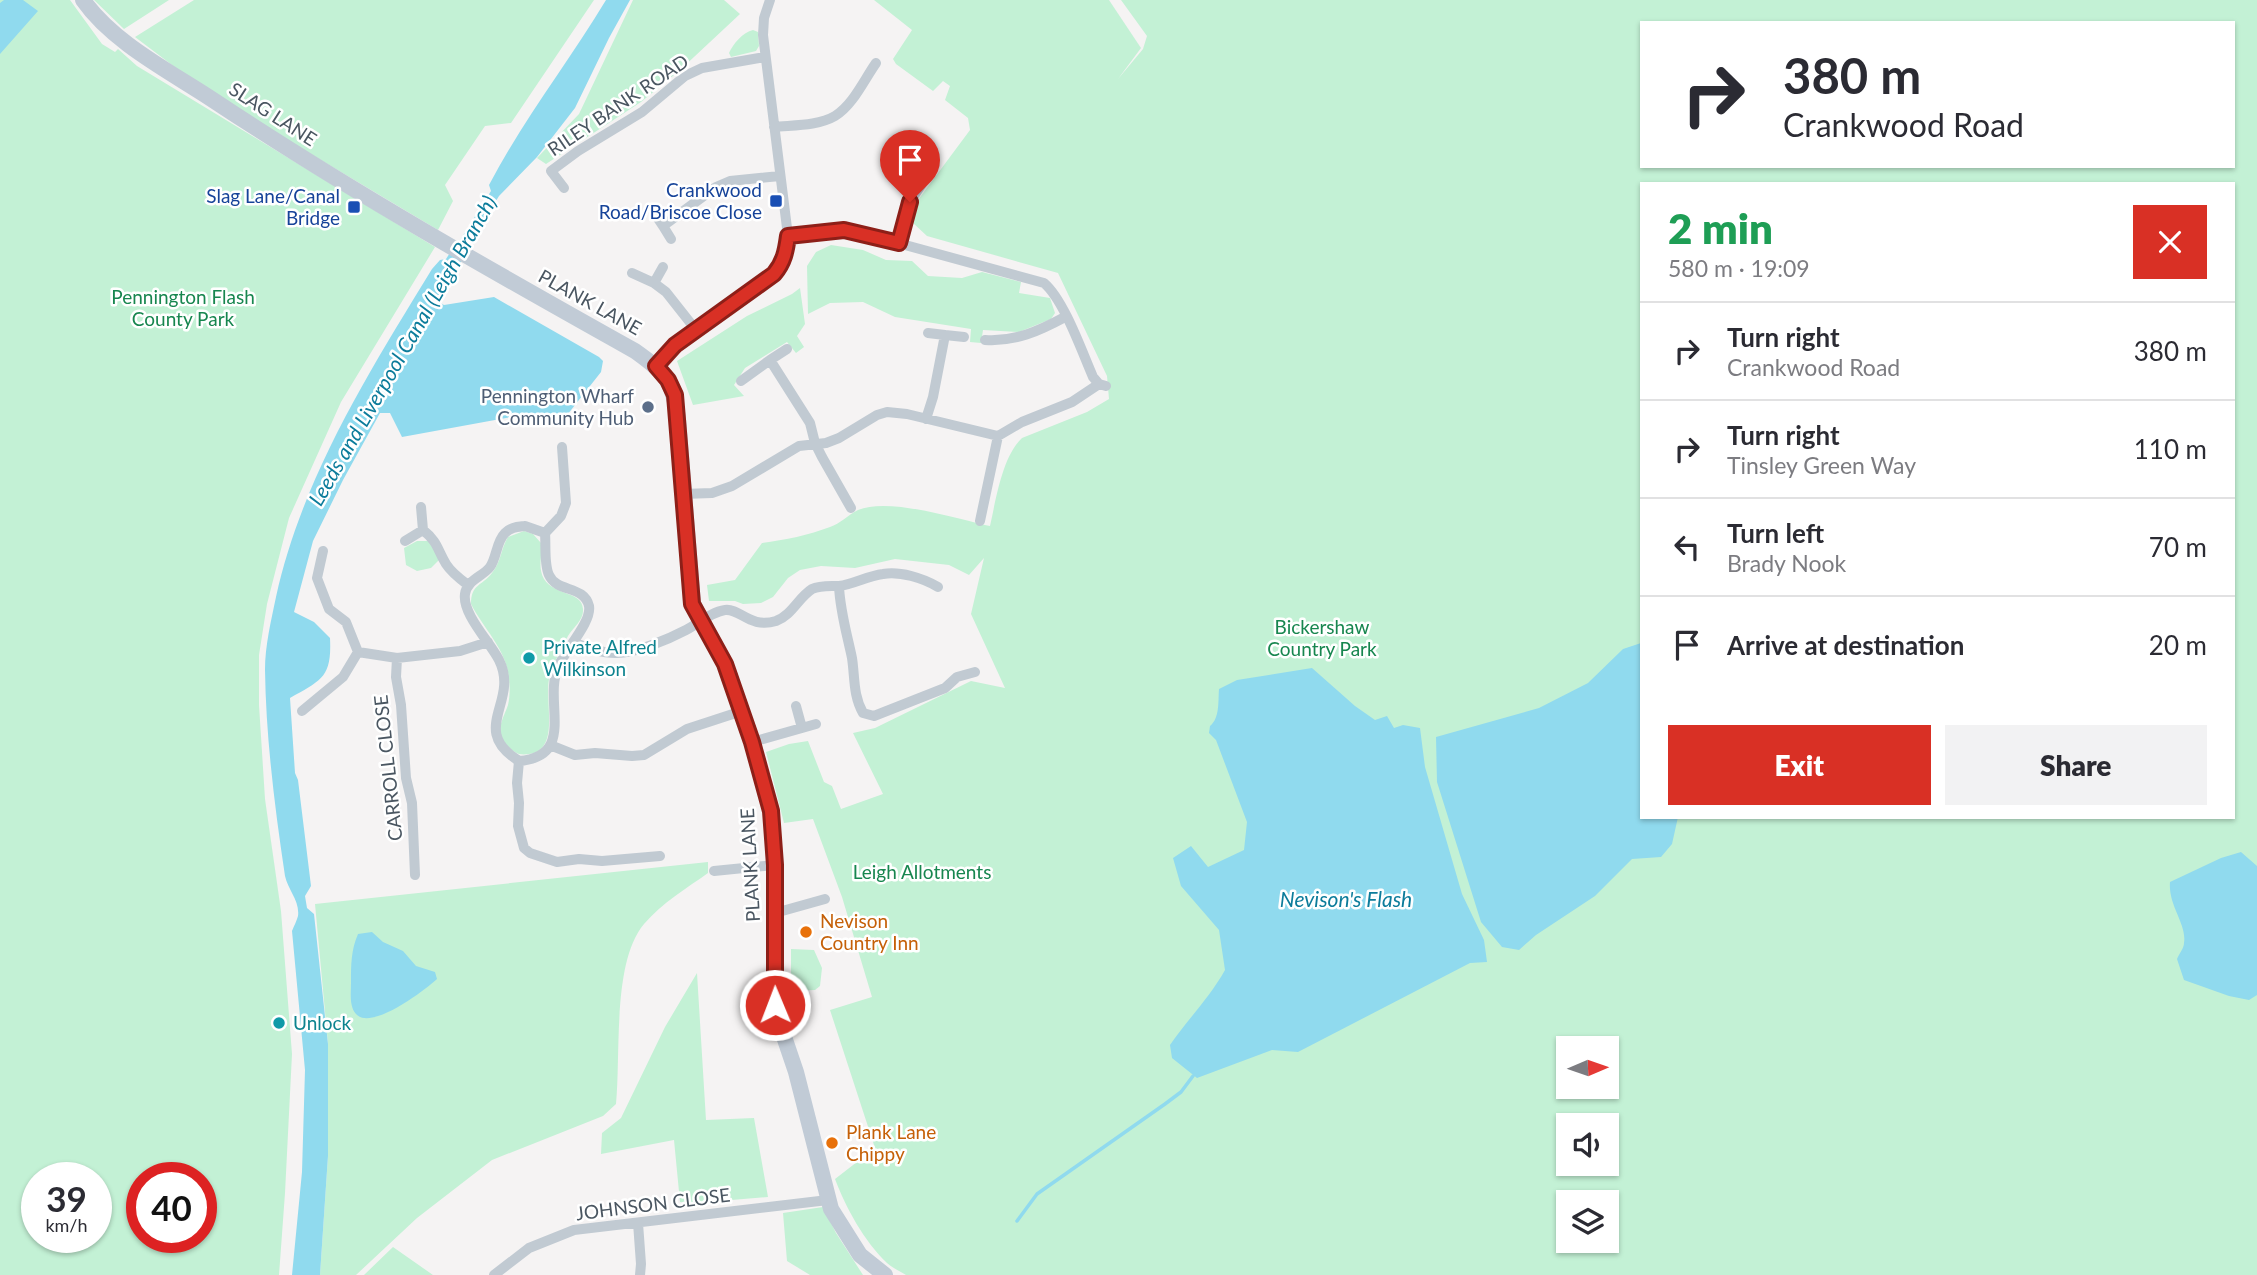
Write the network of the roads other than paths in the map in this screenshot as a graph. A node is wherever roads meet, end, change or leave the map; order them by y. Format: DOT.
graph roads {
  1 [pos="83,0"];
  2 [pos="770,0"];
  3 [pos="765,57"];
  4 [pos="876,63"];
  5 [pos="774,127"];
  6 [pos="779,176"];
  7 [pos="927,176"];
  8 [pos="564,187"];
  9 [pos="655,214"];
  10 [pos="663,226"];
  11 [pos="788,236"];
  12 [pos="671,239"];
  13 [pos="899,243"];
  14 [pos="472,258"];
  15 [pos="663,267"];
  16 [pos="632,274"];
  17 [pos="654,282"];
  18 [pos="1065,317"];
  19 [pos="696,330"];
  20 [pos="928,332"];
  21 [pos="945,335"];
  22 [pos="964,337"];
  23 [pos="985,340"];
  24 [pos="787,349"];
  25 [pos="770,360"];
  26 [pos="656,366"];
  27 [pos="741,381"];
  28 [pos="926,418"];
  29 [pos="998,436"];
  30 [pos="815,443"];
  31 [pos="562,447"];
  32 [pos="683,495"];
  33 [pos="421,507"];
  34 [pos="852,508"];
  35 [pos="980,522"];
  36 [pos="423,530"];
  37 [pos="545,533"];
  38 [pos="405,541"];
  39 [pos="323,551"];
  40 [pos="468,585"];
  41 [pos="839,586"];
  42 [pos="938,587"];
  43 [pos="700,621"];
  44 [pos="488,642"];
  45 [pos="573,642"];
  46 [pos="358,652"];
  47 [pos="397,658"];
  48 [pos="975,672"];
  49 [pos="796,706"];
  50 [pos="741,710"];
  51 [pos="302,711"];
  52 [pos="816,724"];
  53 [pos="802,728"];
  54 [pos="752,742"];
  55 [pos="550,745"];
  56 [pos="519,761"];
  57 [pos="660,856"];
  58 [pos="775,865"];
  59 [pos="714,871"];
  60 [pos="415,875"];
  61 [pos="825,899"];
  62 [pos="775,913"];
  63 [pos="828,1200"];
  64 [pos="638,1223"];
  65 [pos="494,1275"];
  66 [pos="640,1275"];
  67 [pos="884,1275"];
  1 -- 14 [label="street, SLAG LANE"];
  2 -- 3 [label="street"];
  3 -- 5 [label="street"];
  3 -- 8 [label="street, RILEY BANK ROAD"];
  4 -- 5 [label="street"];
  5 -- 6 [label="street"];
  6 -- 10 [label="street"];
  6 -- 11 [label="street"];
  7 -- 13 [label="street"];
  9 -- 10 [label="street"];
  10 -- 12 [label="street"];
  11 -- 13 [label="street"];
  11 -- 19 [label="street"];
  13 -- 18 [label="street"];
  14 -- 26 [label="street, PLANK LANE"];
  15 -- 17 [label="street"];
  16 -- 17 [label="street"];
  17 -- 19 [label="street"];
  18 -- 23 [label="street"];
  18 -- 29 [label="street"];
  19 -- 26 [label="street"];
  20 -- 21 [label="street"];
  21 -- 22 [label="street"];
  21 -- 28 [label="street"];
  24 -- 25 [label="street"];
  25 -- 27 [label="street"];
  25 -- 30 [label="street"];
  26 -- 32 [label="street, PLANK LANE"];
  28 -- 29 [label="street"];
  28 -- 30 [label="street"];
  29 -- 35 [label="street"];
  30 -- 32 [label="street"];
  30 -- 34 [label="street"];
  31 -- 37 [label="street"];
  32 -- 43 [label="street, PLANK LANE"];
  33 -- 36 [label="street"];
  36 -- 38 [label="street"];
  36 -- 40 [label="street"];
  37 -- 40 [label="street"];
  37 -- 45 [label="street"];
  39 -- 46 [label="street"];
  40 -- 44 [label="street"];
  41 -- 42 [label="street"];
  41 -- 43 [label="street"];
  41 -- 48 [label="street"];
  43 -- 45 [label="street"];
  43 -- 50 [label="street, PLANK LANE"];
  44 -- 47 [label="street"];
  44 -- 56 [label="street"];
  45 -- 55 [label="street"];
  46 -- 47 [label="street"];
  46 -- 51 [label="street"];
  47 -- 60 [label="street, CARROLL CLOSE"];
  49 -- 53 [label="street"];
  50 -- 54 [label="street, PLANK LANE"];
  50 -- 55 [label="street"];
  52 -- 53 [label="street"];
  53 -- 54 [label="street"];
  54 -- 58 [label="street, PLANK LANE"];
  55 -- 56 [label="street"];
  56 -- 57 [label="street"];
  58 -- 59 [label="street"];
  58 -- 62 [label="street, PLANK LANE"];
  61 -- 62 [label="street"];
  62 -- 63 [label="street, PLANK LANE"];
  63 -- 64 [label="street, JOHNSON CLOSE"];
  63 -- 67 [label="street, PLANK LANE"];
  64 -- 65 [label="street, JOHNSON CLOSE"];
  64 -- 66 [label="street"];
}
